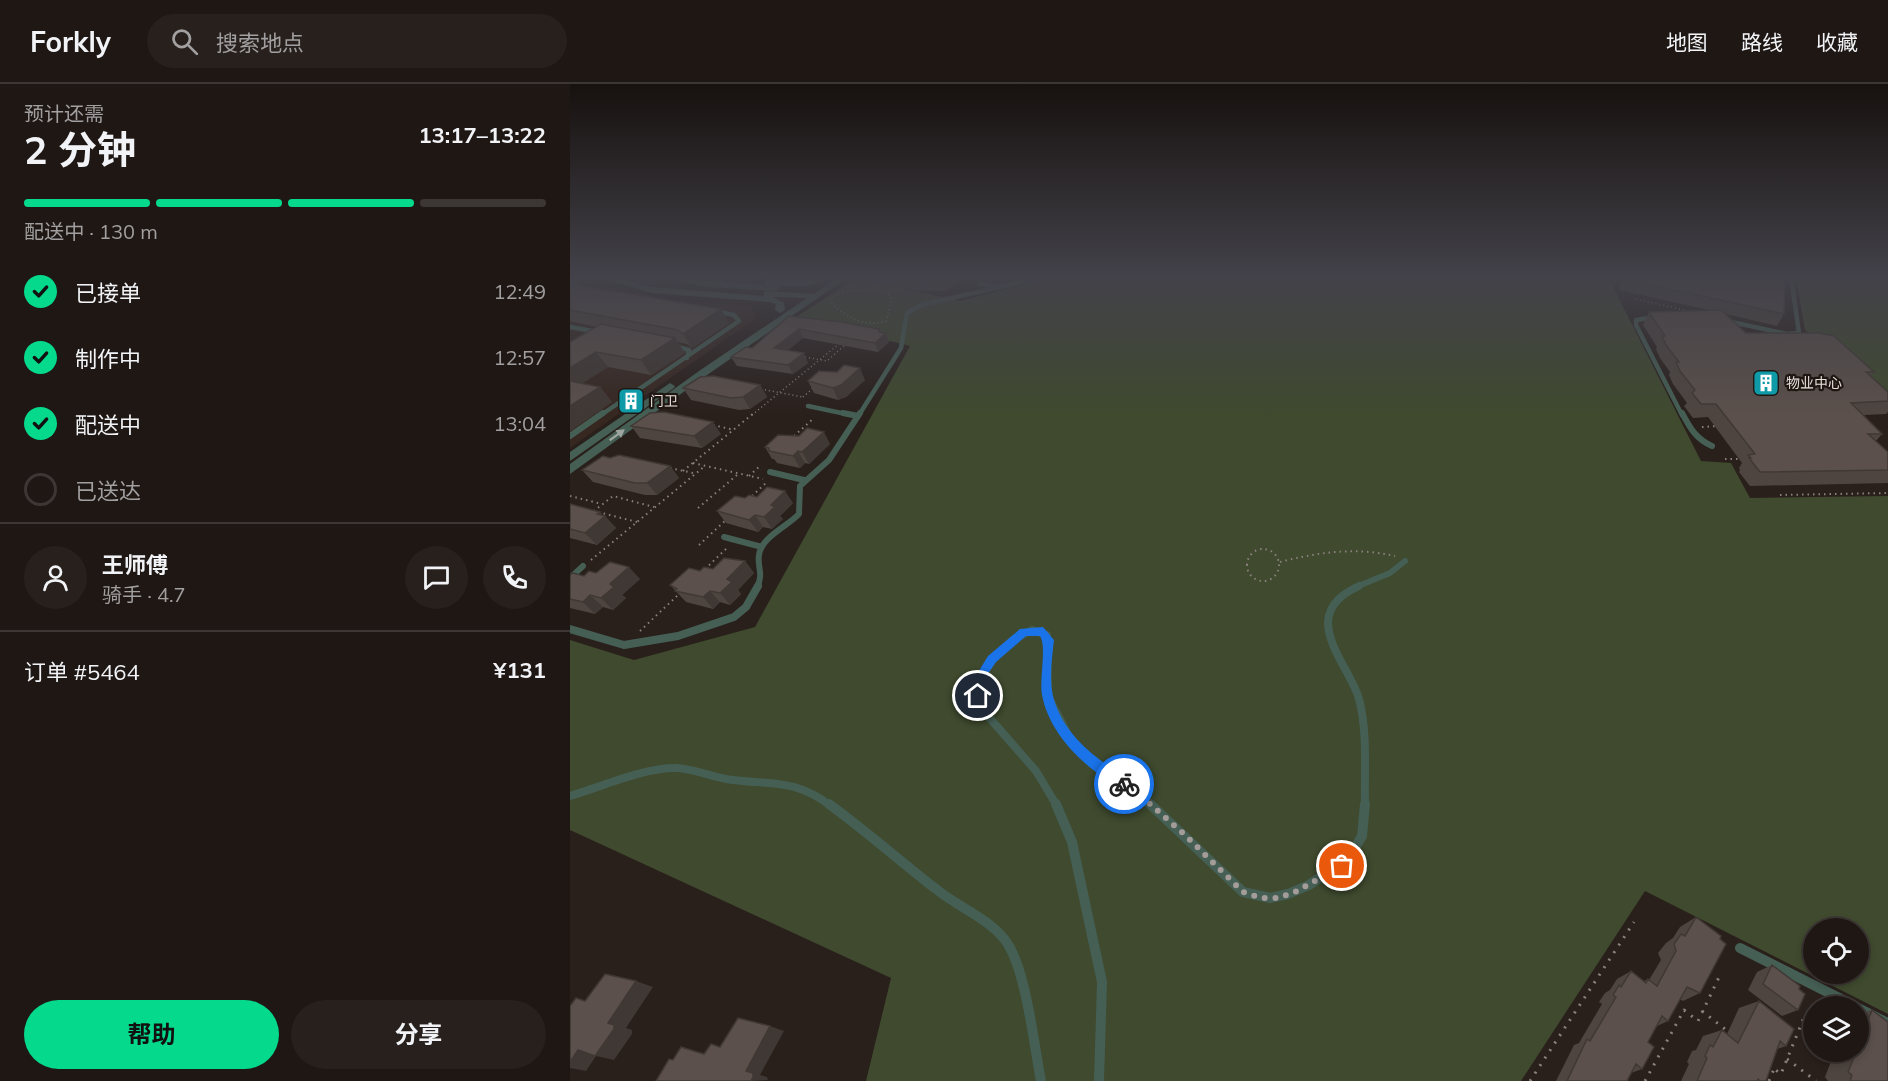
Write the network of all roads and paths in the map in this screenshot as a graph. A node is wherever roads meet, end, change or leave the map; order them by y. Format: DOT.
graph roads {
  1 [pos="737,324"];
  2 [pos="761,324"];
  3 [pos="769,324"];
  4 [pos="862,324"];
  5 [pos="881,324"];
  6 [pos="904,324"];
  7 [pos="1636,324"];
  8 [pos="1737,324"];
  9 [pos="1798,324"];
  10 [pos="570,327"];
  11 [pos="595,338"];
  12 [pos="850,338"];
  13 [pos="713,342"];
  14 [pos="664,345"];
  15 [pos="842,345"];
  16 [pos="686,348"];
  17 [pos="796,355"];
  18 [pos="686,360"];
  19 [pos="819,360"];
  20 [pos="817,385"];
  21 [pos="756,388"];
  22 [pos="779,393"];
  23 [pos="802,397"];
  24 [pos="808,406"];
  25 [pos="824,409"];
  26 [pos="858,416"];
  27 [pos="704,423"];
  28 [pos="1720,426"];
  29 [pos="1696,427"];
  30 [pos="734,430"];
  31 [pos="571,434"];
  32 [pos="791,439"];
  33 [pos="1712,446"];
  34 [pos="570,457"];
  35 [pos="1725,459"];
  36 [pos="1748,459"];
  37 [pos="766,461"];
  38 [pos="693,463"];
  39 [pos="662,466"];
  40 [pos="705,466"];
  41 [pos="570,470"];
  42 [pos="683,471"];
  43 [pos="770,472"];
  44 [pos="695,474"];
  45 [pos="738,474"];
  46 [pos="749,476"];
  47 [pos="804,480"];
  48 [pos="1888,493"];
  49 [pos="1780,495"];
  50 [pos="570,496"];
  51 [pos="751,497"];
  52 [pos="602,504"];
  53 [pos="655,507"];
  54 [pos="698,508"];
  55 [pos="734,513"];
  56 [pos="637,522"];
  57 [pos="724,537"];
  58 [pos="735,540"];
  59 [pos="699,545"];
  60 [pos="762,547"];
  61 [pos="1405,561"];
  62 [pos="1280,562"];
  63 [pos="583,566"];
  64 [pos="702,572"];
  65 [pos="570,578"];
  66 [pos="685,588"];
  67 [pos="570,628"];
  68 [pos="626,645"];
  69 [pos="570,796"];
  70 [pos="1634,922"];
  71 [pos="1740,948"];
  72 [pos="1721,973"];
  73 [pos="1835,996"];
  74 [pos="1702,1011"];
  75 [pos="1869,1013"];
  76 [pos="1803,1020"];
  77 [pos="1888,1023"];
  78 [pos="1738,1040"];
  79 [pos="1787,1059"];
  80 [pos="1765,1062"];
  81 [pos="1774,1069"];
  82 [pos="1041,1081"];
  83 [pos="1099,1081"];
  84 [pos="1530,1081"];
  85 [pos="1645,1081"];
  86 [pos="1769,1081"];
  87 [pos="1816,1081"];
  1 -- 13 [label="lane"];
  2 -- 34 [label="street"];
  41 -- 3 [label="street, one-way"];
  4 -- 5 [label="path"];
  6 -- 26 [label="lane"];
  7 -- 33 [label="lane"];
  8 -- 9 [label="lane"];
  10 -- 11 [label="lane"];
  12 -- 15 [label="path"];
  13 -- 16 [label="lane"];
  13 -- 18 [label="lane"];
  14 -- 16 [label="lane"];
  15 -- 19 [label="path"];
  15 -- 19 [label="path"];
  16 -- 18 [label="lane"];
  17 -- 19 [label="path"];
  18 -- 31 [label="lane"];
  19 -- 22 [label="path"];
  20 -- 23 [label="path"];
  21 -- 22 [label="path"];
  22 -- 23 [label="path"];
  22 -- 30 [label="path"];
  23 -- 24 [label="path"];
  24 -- 25 [label="lane"];
  25 -- 26 [label="lane"];
  25 -- 32 [label="path"];
  26 -- 47 [label="lane"];
  27 -- 30 [label="path"];
  28 -- 29 [label="path"];
  30 -- 38 [label="path"];
  35 -- 36 [label="path"];
  37 -- 46 [label="path"];
  38 -- 40 [label="path"];
  38 -- 42 [label="path"];
  39 -- 42 [label="path"];
  40 -- 44 [label="path"];
  40 -- 45 [label="path"];
  42 -- 44 [label="path"];
  43 -- 47 [label="lane"];
  44 -- 53 [label="path"];
  45 -- 46 [label="path"];
  45 -- 54 [label="path"];
  46 -- 51 [label="path"];
  47 -- 60 [label="lane"];
  48 -- 49 [label="path"];
  50 -- 52 [label="path"];
  52 -- 53 [label="path"];
  52 -- 56 [label="path"];
  53 -- 56 [label="path"];
  55 -- 59 [label="path"];
  56 -- 63 [label="path"];
  57 -- 58 [label="lane"];
  58 -- 60 [label="lane"];
  58 -- 64 [label="path"];
  60 -- 68 [label="lane"];
  61 -- 62 [label="path"];
  61 -- 83 [label="lane"];
  62 -- 62 [label="path"];
  63 -- 65 [label="lane"];
  66 -- 68 [label="path"];
  67 -- 68 [label="lane"];
  69 -- 82 [label="lane"];
  70 -- 84 [label="path"];
  71 -- 73 [label="lane"];
  72 -- 74 [label="path"];
  74 -- 78 [label="path"];
  74 -- 85 [label="path"];
  75 -- 77 [label="lane"];
  76 -- 79 [label="path"];
  79 -- 81 [label="path"];
  79 -- 87 [label="path"];
  80 -- 81 [label="path"];
  81 -- 86 [label="path"];
}
